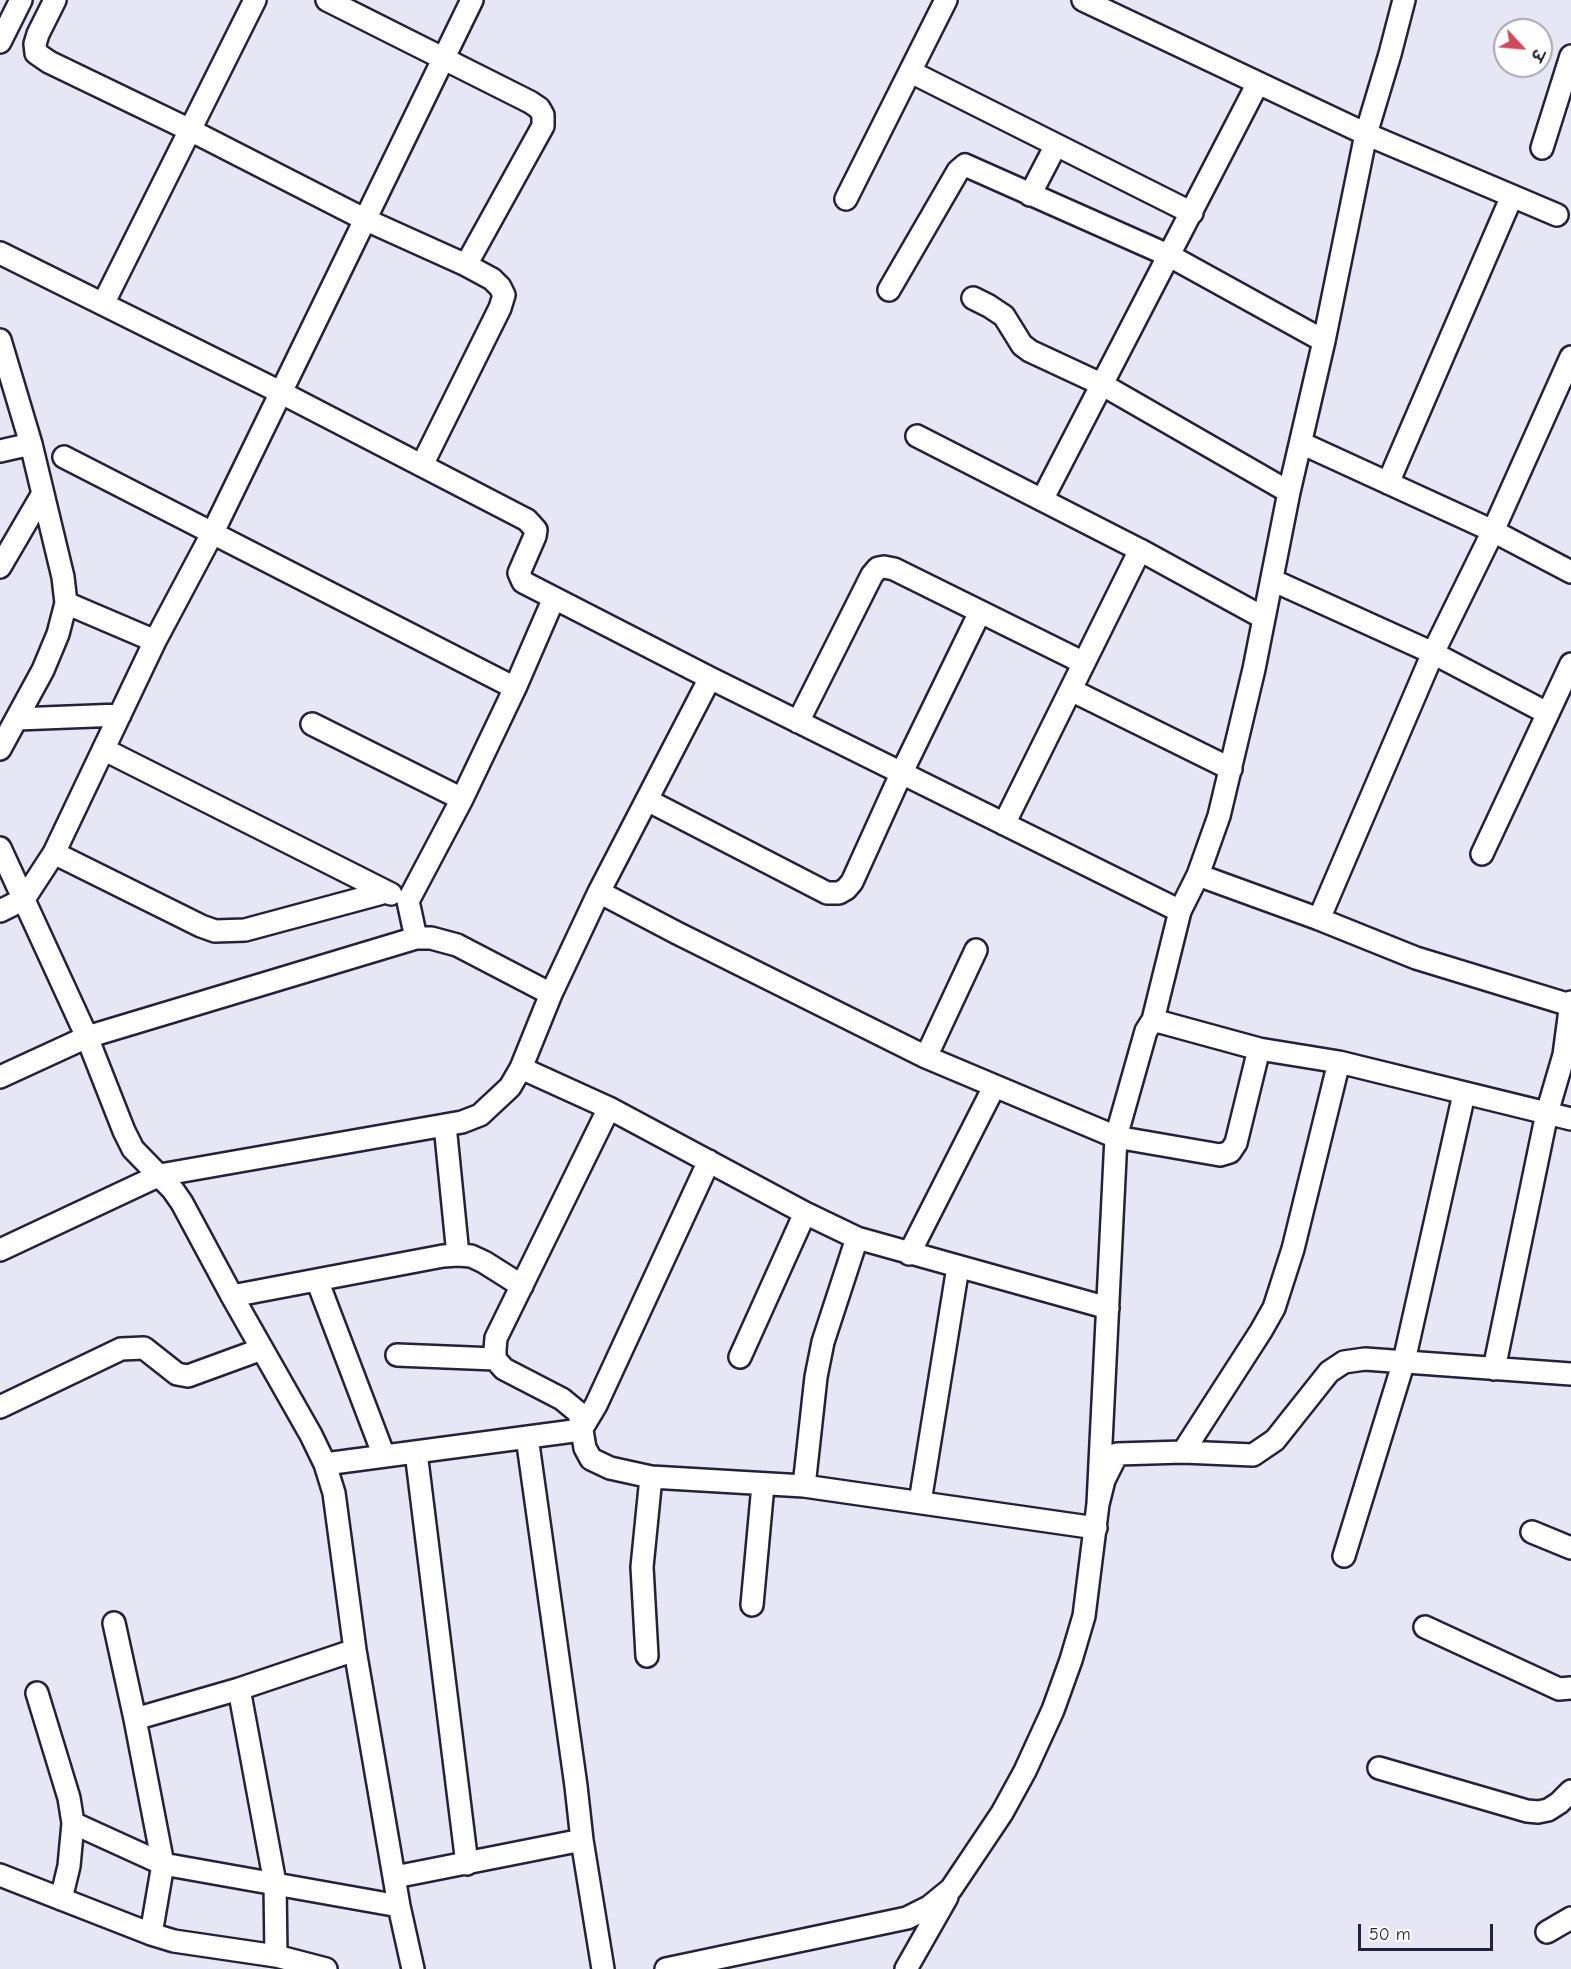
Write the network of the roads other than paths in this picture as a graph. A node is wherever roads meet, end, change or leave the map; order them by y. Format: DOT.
graph roads {
  1 [pos="21,0"];
  2 [pos="55,0"];
  3 [pos="255,0"];
  4 [pos="327,0"];
  5 [pos="472,0"];
  6 [pos="946,0"];
  7 [pos="1083,0"];
  8 [pos="1404,0"];
  9 [pos="0,42"];
  10 [pos="1571,56"];
  11 [pos="444,58"];
  12 [pos="911,72"];
  13 [pos="1258,83"];
  14 [pos="190,130"];
  15 [pos="1366,134"];
  16 [pos="1056,145"];
  17 [pos="1542,148"];
  18 [pos="1030,195"];
  19 [pos="1512,196"];
  20 [pos="846,199"];
  21 [pos="1192,213"];
  22 [pos="1557,215"];
  23 [pos="364,219"];
  24 [pos="0,253"];
  25 [pos="1170,256"];
  26 [pos="466,266"];
  27 [pos="889,290"];
  28 [pos="973,298"];
  29 [pos="103,304"];
  30 [pos="0,340"];
  31 [pos="1324,341"];
  32 [pos="1571,357"];
  33 [pos="1102,385"];
  34 [pos="280,392"];
  35 [pos="917,436"];
  36 [pos="1301,443"];
  37 [pos="31,444"];
  38 [pos="0,452"];
  39 [pos="64,457"];
  40 [pos="422,465"];
  41 [pos="1388,483"];
  42 [pos="1289,492"];
  43 [pos="42,495"];
  44 [pos="1042,500"];
  45 [pos="1493,531"];
  46 [pos="213,532"];
  47 [pos="1140,550"];
  48 [pos="0,567"];
  49 [pos="1571,572"];
  50 [pos="1272,580"];
  51 [pos="554,598"];
  52 [pos="66,603"];
  53 [pos="980,612"];
  54 [pos="1264,618"];
  55 [pos="155,641"];
  56 [pos="1432,653"];
  57 [pos="1084,663"];
  58 [pos="1571,664"];
  59 [pos="710,678"];
  60 [pos="515,688"];
  61 [pos="1071,690"];
  62 [pos="1547,713"];
  63 [pos="120,715"];
  64 [pos="17,719"];
  65 [pos="798,722"];
  66 [pos="312,724"];
  67 [pos="0,749"];
  68 [pos="105,750"];
  69 [pos="1231,769"];
  70 [pos="901,774"];
  71 [pos="462,799"];
  72 [pos="647,800"];
  73 [pos="1004,824"];
  74 [pos="0,848"];
  75 [pos="54,853"];
  76 [pos="1482,854"];
  77 [pos="1198,875"];
  78 [pos="386,892"];
  79 [pos="599,892"];
  80 [pos="24,898"];
  81 [pos="408,901"];
  82 [pos="0,911"];
  83 [pos="1180,911"];
  84 [pos="1319,919"];
  85 [pos="416,938"];
  86 [pos="976,950"];
  87 [pos="551,994"];
  88 [pos="1571,1003"];
  89 [pos="1153,1020"];
  90 [pos="87,1037"];
  91 [pos="1259,1049"];
  92 [pos="1568,1056"];
  93 [pos="927,1057"];
  94 [pos="1339,1062"];
  95 [pos="521,1068"];
  96 [pos="0,1077"];
  97 [pos="994,1087"];
  98 [pos="1464,1094"];
  99 [pos="609,1108"];
  100 [pos="1546,1113"];
  101 [pos="1571,1119"];
  102 [pos="445,1125"];
  103 [pos="1116,1137"];
  104 [pos="709,1161"];
  105 [pos="160,1175"];
  106 [pos="805,1213"];
  107 [pos="857,1238"];
  108 [pos="0,1250"];
  109 [pos="909,1254"];
  110 [pos="458,1255"];
  111 [pos="958,1268"];
  112 [pos="318,1280"];
  113 [pos="522,1286"];
  114 [pos="232,1296"];
  115 [pos="1108,1308"];
  116 [pos="262,1349"];
  117 [pos="397,1355"];
  118 [pos="740,1357"];
  119 [pos="495,1359"];
  120 [pos="1404,1361"];
  121 [pos="1494,1369"];
  122 [pos="1571,1374"];
  123 [pos="0,1407"];
  124 [pos="581,1430"];
  125 [pos="527,1437"];
  126 [pos="416,1452"];
  127 [pos="1183,1452"];
  128 [pos="384,1456"];
  129 [pos="325,1464"];
  130 [pos="651,1477"];
  131 [pos="763,1485"];
  132 [pos="804,1486"];
  133 [pos="920,1502"];
  134 [pos="1098,1504"];
  135 [pos="1096,1528"];
  136 [pos="1532,1532"];
  137 [pos="1571,1548"];
  138 [pos="1344,1556"];
  139 [pos="753,1605"];
  140 [pos="114,1623"];
  141 [pos="1425,1627"];
  142 [pos="356,1650"];
  143 [pos="647,1656"];
  144 [pos="1571,1688"];
  145 [pos="239,1689"];
  146 [pos="37,1693"];
  147 [pos="135,1719"];
  148 [pos="1379,1768"];
  149 [pos="1571,1791"];
  150 [pos="73,1823"];
  151 [pos="582,1840"];
  152 [pos="163,1864"];
  153 [pos="467,1864"];
  154 [pos="0,1875"];
  155 [pos="395,1877"];
  156 [pos="275,1883"];
  157 [pos="951,1889"];
  158 [pos="60,1899"];
  159 [pos="399,1906"];
  160 [pos="1571,1918"];
  161 [pos="1547,1932"];
  162 [pos="151,1934"];
  163 [pos="276,1956"];
  164 [pos="912,1966"];
  165 [pos="326,1969"];
  166 [pos="413,1969"];
  167 [pos="603,1969"];
  168 [pos="666,1969"];
  1 -- 9 [label="street"];
  2 -- 14 [label="street"];
  3 -- 14 [label="street"];
  4 -- 11 [label="street"];
  5 -- 11 [label="street"];
  6 -- 12 [label="street"];
  7 -- 13 [label="street"];
  8 -- 15 [label="street"];
  10 -- 17 [label="street"];
  11 -- 23 [label="street"];
  11 -- 26 [label="street"];
  12 -- 16 [label="street"];
  12 -- 20 [label="street"];
  13 -- 15 [label="street"];
  13 -- 21 [label="street"];
  14 -- 23 [label="street"];
  14 -- 29 [label="street"];
  15 -- 19 [label="street"];
  15 -- 31 [label="street"];
  16 -- 18 [label="street"];
  16 -- 21 [label="street"];
  18 -- 25 [label="street"];
  18 -- 27 [label="street"];
  19 -- 22 [label="street"];
  19 -- 41 [label="street"];
  21 -- 25 [label="street"];
  23 -- 26 [label="street"];
  23 -- 34 [label="street"];
  24 -- 29 [label="street"];
  25 -- 31 [label="street"];
  25 -- 33 [label="street"];
  26 -- 40 [label="street"];
  28 -- 33 [label="street"];
  29 -- 34 [label="street"];
  30 -- 37 [label="street"];
  31 -- 36 [label="street"];
  32 -- 45 [label="street"];
  33 -- 42 [label="street"];
  33 -- 44 [label="street"];
  34 -- 40 [label="street"];
  34 -- 46 [label="street"];
  35 -- 44 [label="street"];
  36 -- 41 [label="street"];
  36 -- 42 [label="street"];
  37 -- 38 [label="street"];
  37 -- 43 [label="street"];
  39 -- 46 [label="street"];
  40 -- 51 [label="street"];
  41 -- 45 [label="street"];
  42 -- 50 [label="street"];
  43 -- 48 [label="street"];
  43 -- 52 [label="street"];
  44 -- 47 [label="street"];
  45 -- 49 [label="street"];
  45 -- 56 [label="street"];
  46 -- 55 [label="street"];
  46 -- 60 [label="street"];
  47 -- 54 [label="street"];
  47 -- 57 [label="street"];
  50 -- 54 [label="street"];
  50 -- 56 [label="street"];
  51 -- 59 [label="street"];
  51 -- 60 [label="street"];
  52 -- 55 [label="street"];
  52 -- 64 [label="street"];
  53 -- 57 [label="street"];
  53 -- 65 [label="street"];
  53 -- 70 [label="street"];
  54 -- 69 [label="street"];
  55 -- 63 [label="street"];
  56 -- 62 [label="street"];
  56 -- 84 [label="street"];
  57 -- 61 [label="street"];
  58 -- 62 [label="street"];
  59 -- 65 [label="street"];
  59 -- 72 [label="street"];
  60 -- 71 [label="street"];
  61 -- 69 [label="street"];
  61 -- 73 [label="street"];
  62 -- 76 [label="street"];
  63 -- 64 [label="street"];
  63 -- 68 [label="street"];
  64 -- 67 [label="street"];
  65 -- 70 [label="street"];
  66 -- 71 [label="street"];
  68 -- 75 [label="street"];
  68 -- 78 [label="street"];
  69 -- 77 [label="street"];
  70 -- 72 [label="street"];
  70 -- 73 [label="street"];
  71 -- 81 [label="street"];
  72 -- 79 [label="street"];
  73 -- 83 [label="street"];
  74 -- 80 [label="street"];
  75 -- 78 [label="street"];
  75 -- 80 [label="street"];
  77 -- 83 [label="street"];
  77 -- 84 [label="street"];
  78 -- 81 [label="street"];
  79 -- 87 [label="street"];
  79 -- 93 [label="street"];
  80 -- 82 [label="street"];
  80 -- 90 [label="street"];
  81 -- 85 [label="street"];
  83 -- 89 [label="street"];
  84 -- 88 [label="street"];
  85 -- 87 [label="street"];
  85 -- 90 [label="street"];
  86 -- 93 [label="street"];
  87 -- 95 [label="street"];
  88 -- 92 [label="street"];
  89 -- 91 [label="street"];
  89 -- 103 [label="street"];
  90 -- 96 [label="street"];
  90 -- 105 [label="street"];
  91 -- 94 [label="street"];
  91 -- 103 [label="street"];
  92 -- 100 [label="street"];
  93 -- 97 [label="street"];
  94 -- 98 [label="street"];
  94 -- 127 [label="street"];
  95 -- 99 [label="street"];
  95 -- 102 [label="street"];
  97 -- 103 [label="street"];
  97 -- 109 [label="street"];
  98 -- 100 [label="street"];
  98 -- 120 [label="street"];
  99 -- 104 [label="street"];
  99 -- 113 [label="street"];
  100 -- 101 [label="street"];
  100 -- 121 [label="street"];
  102 -- 105 [label="street"];
  102 -- 110 [label="street"];
  103 -- 115 [label="street"];
  104 -- 106 [label="street"];
  104 -- 124 [label="street"];
  105 -- 108 [label="street"];
  105 -- 114 [label="street"];
  106 -- 107 [label="street"];
  106 -- 118 [label="street"];
  107 -- 109 [label="street"];
  107 -- 132 [label="street"];
  109 -- 111 [label="street"];
  110 -- 112 [label="street"];
  110 -- 113 [label="street"];
  111 -- 115 [label="street"];
  111 -- 133 [label="street"];
  112 -- 114 [label="street"];
  112 -- 128 [label="street"];
  113 -- 119 [label="street"];
  114 -- 116 [label="street"];
  115 -- 134 [label="street"];
  116 -- 123 [label="street"];
  116 -- 129 [label="street"];
  117 -- 119 [label="street"];
  119 -- 124 [label="street"];
  120 -- 121 [label="street"];
  120 -- 127 [label="street"];
  120 -- 138 [label="street"];
  121 -- 122 [label="street"];
  124 -- 125 [label="street"];
  124 -- 130 [label="street"];
  125 -- 126 [label="street"];
  125 -- 151 [label="street"];
  126 -- 128 [label="street"];
  126 -- 153 [label="street"];
  127 -- 134 [label="street"];
  128 -- 129 [label="street"];
  129 -- 142 [label="street"];
  130 -- 131 [label="street"];
  130 -- 143 [label="street"];
  131 -- 132 [label="street"];
  131 -- 139 [label="street"];
  132 -- 133 [label="street"];
  133 -- 135 [label="street"];
  134 -- 135 [label="street"];
  135 -- 157 [label="street"];
  136 -- 137 [label="street"];
  140 -- 147 [label="street"];
  141 -- 144 [label="street"];
  142 -- 145 [label="street"];
  142 -- 155 [label="street"];
  145 -- 147 [label="street"];
  145 -- 156 [label="street"];
  146 -- 150 [label="street"];
  147 -- 152 [label="street"];
  148 -- 149 [label="street"];
  150 -- 152 [label="street"];
  150 -- 158 [label="street"];
  151 -- 153 [label="street"];
  151 -- 167 [label="street"];
  152 -- 156 [label="street"];
  152 -- 162 [label="street"];
  153 -- 155 [label="street"];
  154 -- 158 [label="street"];
  155 -- 159 [label="street"];
  156 -- 159 [label="street"];
  156 -- 163 [label="street"];
  157 -- 164 [label="street"];
  157 -- 168 [label="street"];
  158 -- 162 [label="street"];
  159 -- 166 [label="street"];
  160 -- 161 [label="street"];
  162 -- 163 [label="street"];
  163 -- 165 [label="street"];
}
